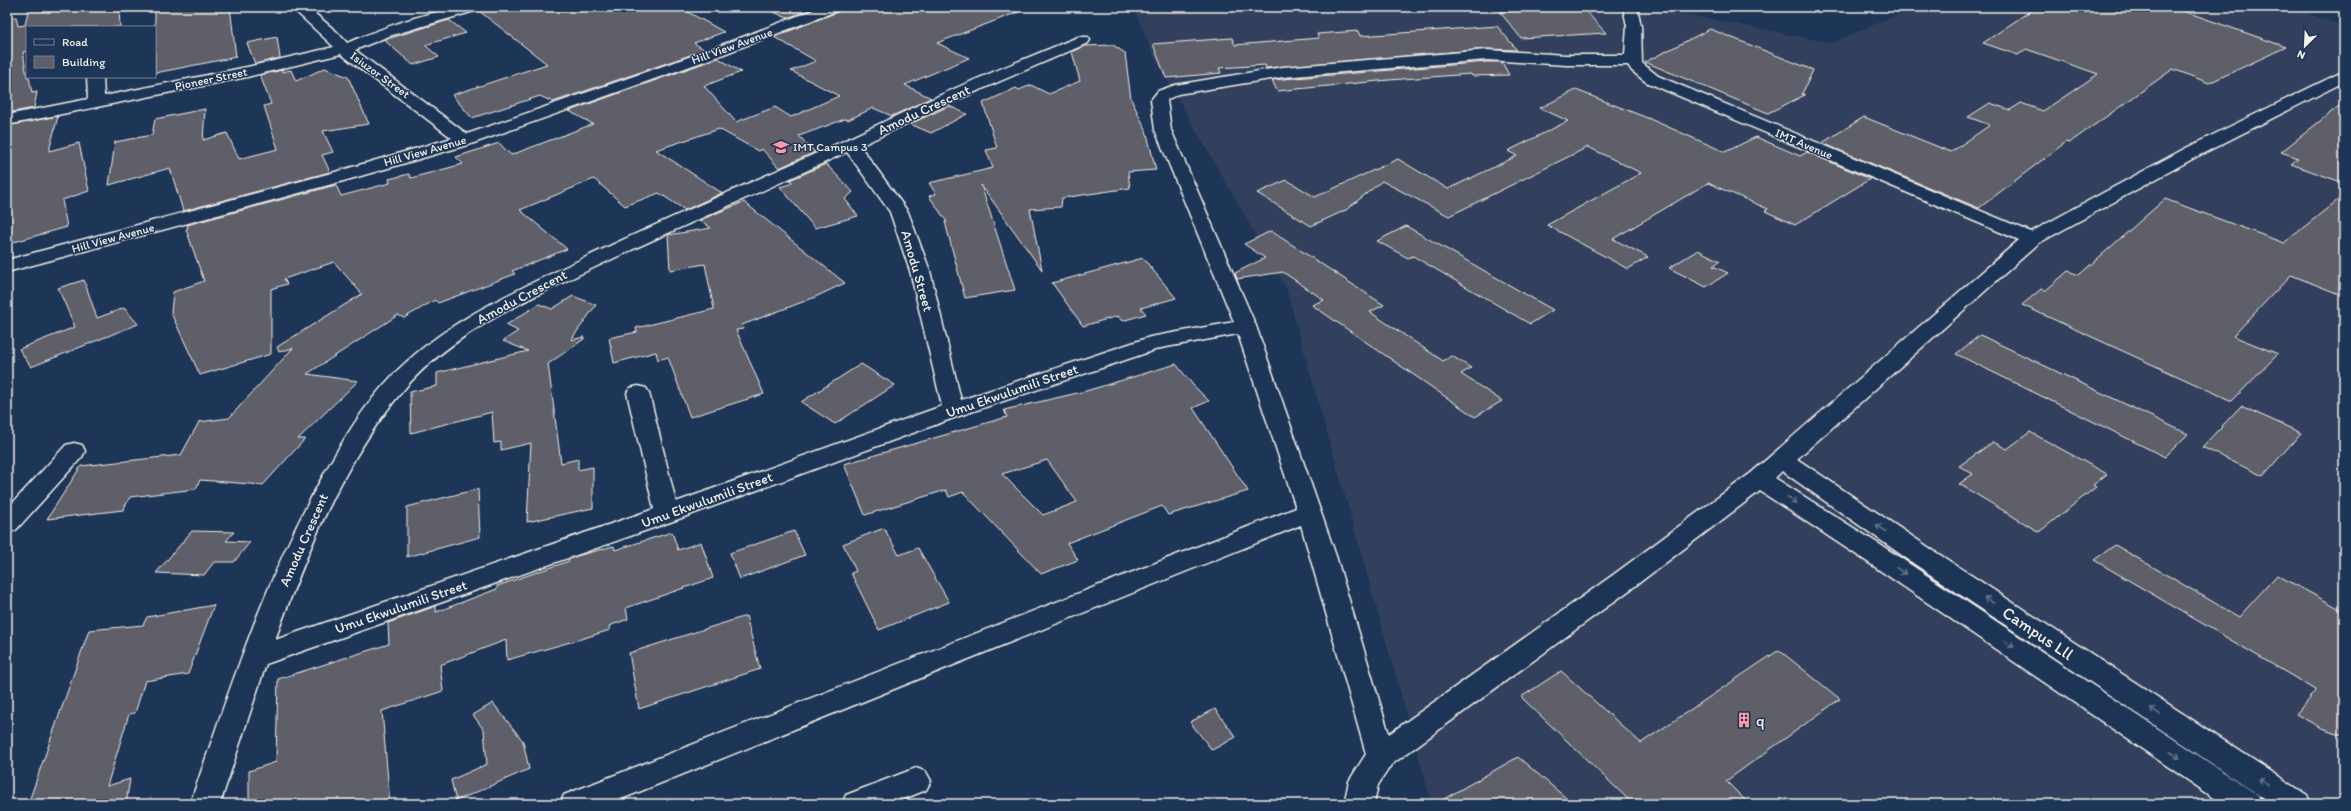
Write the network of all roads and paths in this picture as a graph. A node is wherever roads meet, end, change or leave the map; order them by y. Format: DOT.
graph roads {
  1 [pos="298,7"];
  2 [pos="472,7"];
  3 [pos="834,7"];
  4 [pos="1630,7"];
  5 [pos="1084,40"];
  6 [pos="344,49"];
  7 [pos="1632,60"];
  8 [pos="2344,76"];
  9 [pos="95,78"];
  10 [pos="96,103"];
  11 [pos="7,120"];
  12 [pos="465,140"];
  13 [pos="850,144"];
  14 [pos="2032,239"];
  15 [pos="7,266"];
  16 [pos="1246,326"];
  17 [pos="638,393"];
  18 [pos="954,410"];
  19 [pos="74,451"];
  20 [pos="1781,459"];
  21 [pos="1759,479"];
  22 [pos="1309,512"];
  23 [pos="667,514"];
  24 [pos="7,524"];
  25 [pos="256,656"];
  26 [pos="1381,756"];
  27 [pos="916,781"];
  28 [pos="205,804"];
  29 [pos="575,804"];
  30 [pos="857,804"];
  31 [pos="1359,804"];
  32 [pos="2247,804"];
  33 [pos="2296,804"];
  1 -- 6 [label="street, Isiuzor Street"];
  2 -- 6 [label="street, Pioneer Street"];
  3 -- 12 [label="street, Hill View Avenue"];
  4 -- 7 [label="street"];
  5 -- 13 [label="street, Amodu Crescent"];
  6 -- 10 [label="street, Pioneer Street"];
  6 -- 12 [label="street, Isiuzor Street"];
  7 -- 14 [label="street, IMT Avenue"];
  7 -- 16 [label="street"];
  8 -- 14 [label="street"];
  9 -- 10 [label="street"];
  10 -- 11 [label="street, Pioneer Street"];
  12 -- 15 [label="street, Hill View Avenue"];
  13 -- 18 [label="street, Amodu Street"];
  13 -- 25 [label="street, Amodu Crescent"];
  14 -- 20 [label="street"];
  16 -- 18 [label="street, Umu Ekwulumili Street"];
  16 -- 22 [label="street"];
  17 -- 23 [label="street"];
  18 -- 23 [label="street, Umu Ekwulumili Street"];
  19 -- 24 [label="street"];
  20 -- 21 [label="street"];
  33 -- 20 [label="street, Campus Lll, one-way"];
  21 -- 26 [label="street"];
  21 -- 32 [label="street, one-way"];
  22 -- 26 [label="street"];
  22 -- 29 [label="street"];
  23 -- 25 [label="street, Umu Ekwulumili Street"];
  25 -- 28 [label="street, Amodu Crescent"];
  26 -- 31 [label="street"];
  27 -- 30 [label="street"];
}
